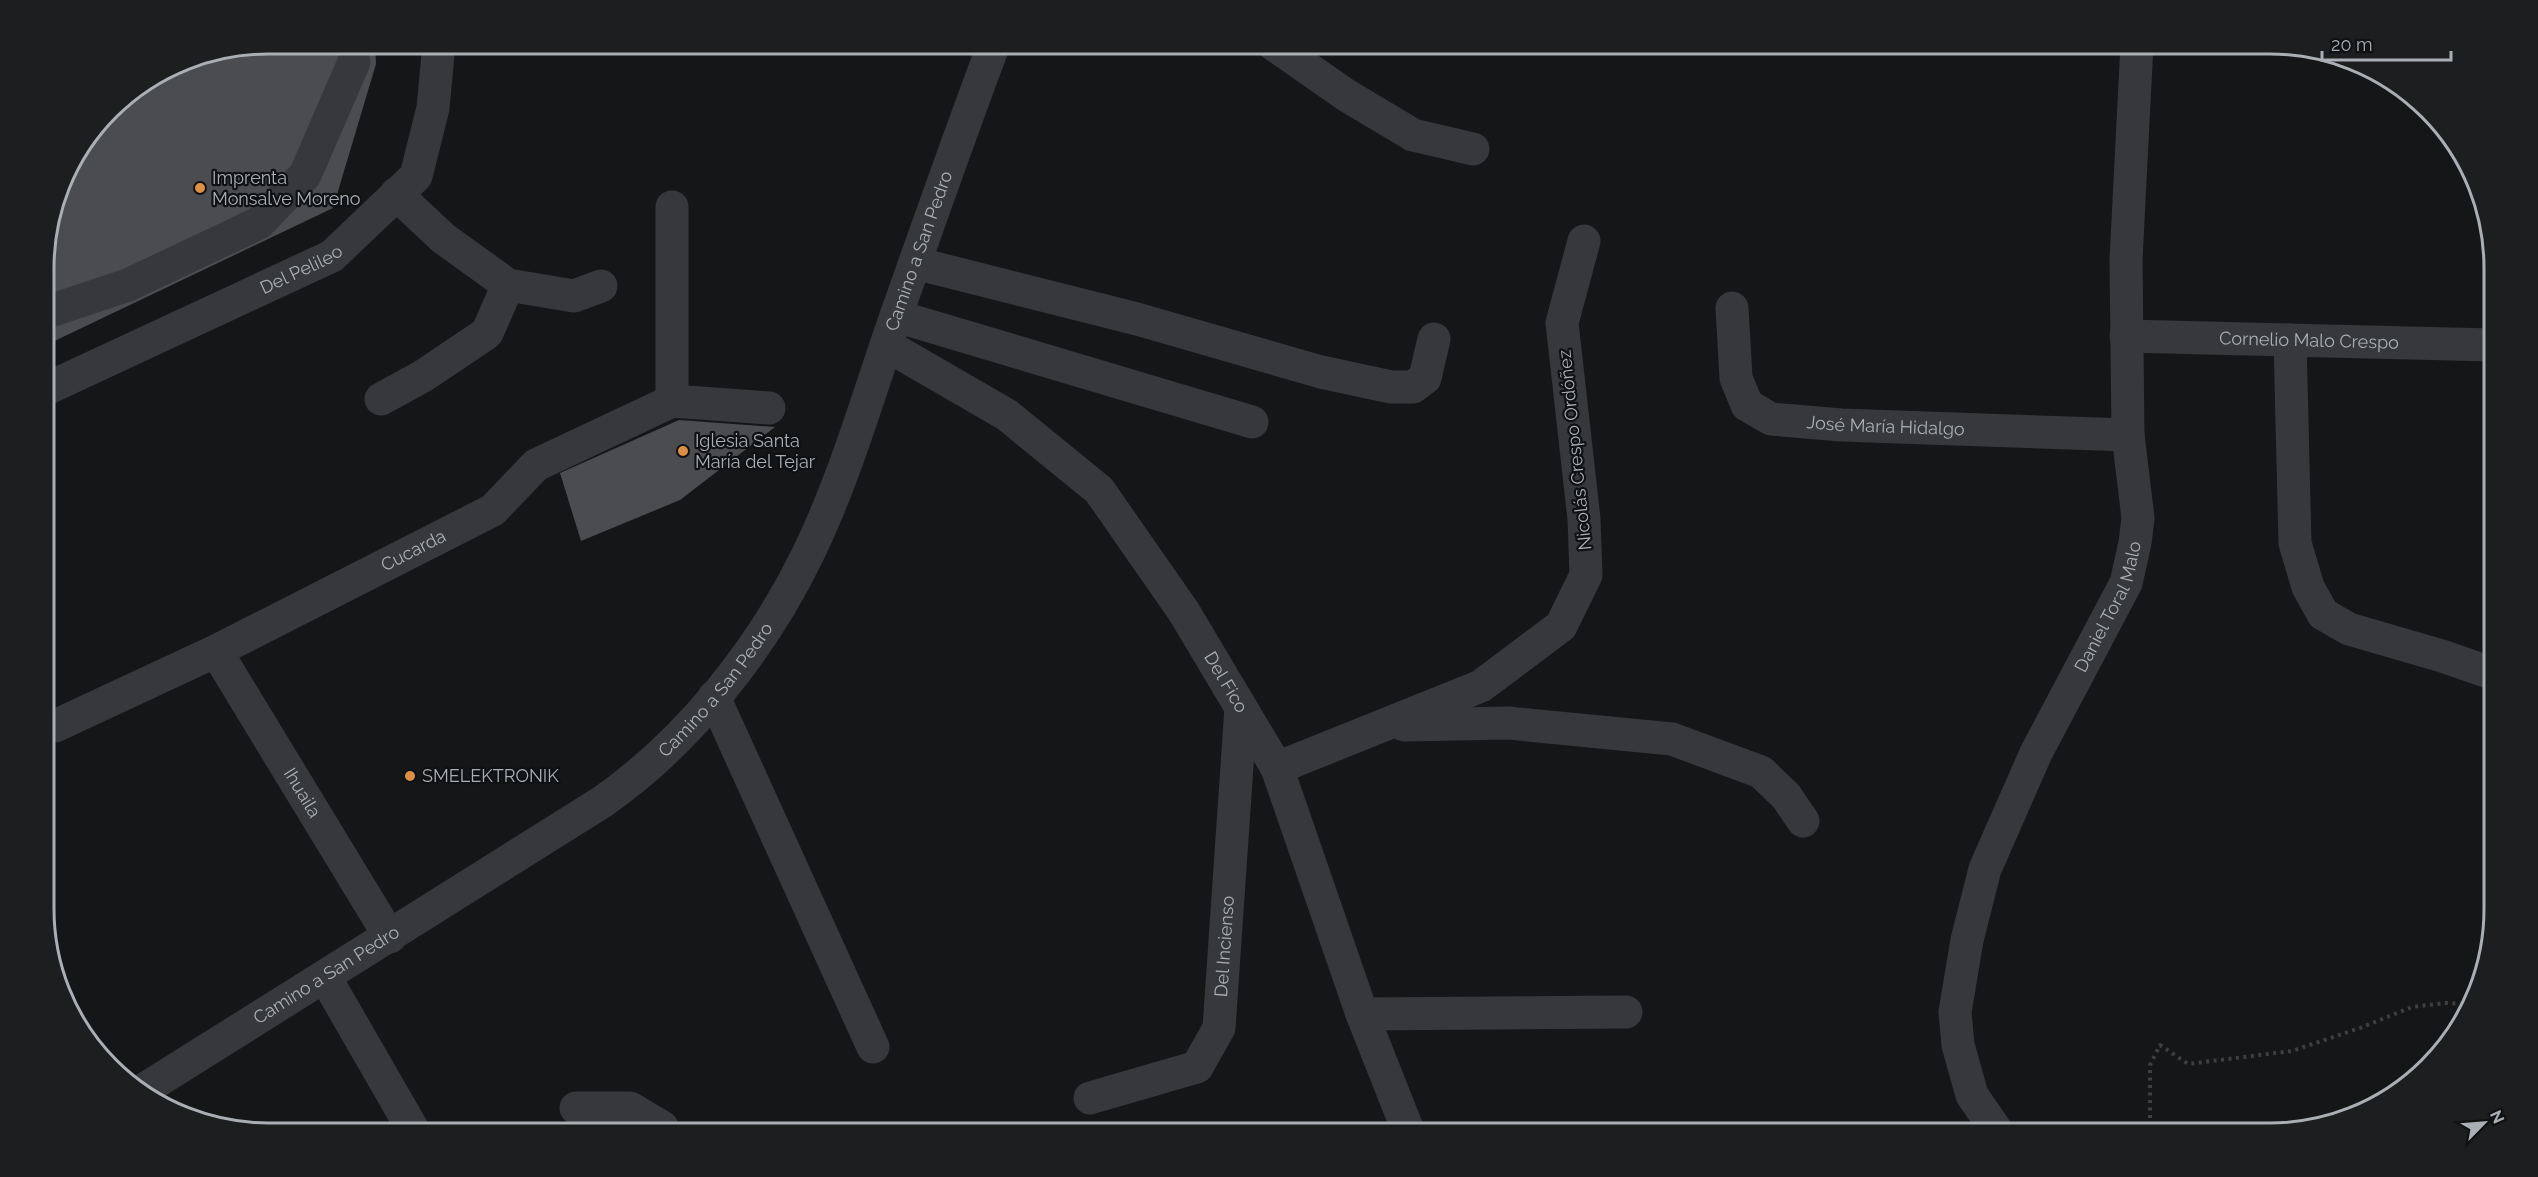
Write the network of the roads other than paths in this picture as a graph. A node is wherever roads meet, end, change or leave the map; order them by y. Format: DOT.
graph roads {
  1 [pos="438,54"];
  2 [pos="990,54"];
  3 [pos="1288,54"];
  4 [pos="2136,54"];
  5 [pos="354,62"];
  6 [pos="1473,149"];
  7 [pos="396,194"];
  8 [pos="672,207"];
  9 [pos="1584,241"];
  10 [pos="915,263"];
  11 [pos="508,285"];
  12 [pos="601,286"];
  13 [pos="1732,308"];
  14 [pos="54,310"];
  15 [pos="891,331"];
  16 [pos="2126,336"];
  17 [pos="1434,339"];
  18 [pos="2290,340"];
  19 [pos="2484,345"];
  20 [pos="54,385"];
  21 [pos="381,399"];
  22 [pos="672,401"];
  23 [pos="770,408"];
  24 [pos="1252,422"];
  25 [pos="2128,435"];
  26 [pos="216,651"];
  27 [pos="2484,671"];
  28 [pos="714,697"];
  29 [pos="1241,708"];
  30 [pos="1384,725"];
  31 [pos="55,726"];
  32 [pos="1278,768"];
  33 [pos="1803,821"];
  34 [pos="390,937"];
  35 [pos="325,977"];
  36 [pos="1626,1012"];
  37 [pos="1362,1014"];
  38 [pos="873,1047"];
  39 [pos="149,1087"];
  40 [pos="1090,1098"];
  41 [pos="576,1108"];
  42 [pos="409,1123"];
  43 [pos="655,1123"];
  44 [pos="1405,1123"];
  45 [pos="1991,1123"];
  1 -- 7 [label="street, Del Pelileo"];
  2 -- 10 [label="street, Camino a San Pedro"];
  3 -- 6 [label="street"];
  4 -- 16 [label="street, Daniel Toral Malo"];
  5 -- 14 [label="street"];
  7 -- 11 [label="street"];
  7 -- 20 [label="street, Del Pelileo"];
  8 -- 22 [label="street"];
  9 -- 30 [label="street, Nicolás Crespo Ordóñez"];
  10 -- 15 [label="street, Camino a San Pedro"];
  10 -- 17 [label="street"];
  11 -- 12 [label="street"];
  11 -- 21 [label="street"];
  13 -- 25 [label="street, José María Hidalgo"];
  15 -- 24 [label="street"];
  15 -- 28 [label="street, Camino a San Pedro"];
  15 -- 29 [label="street, Del Fico"];
  16 -- 18 [label="street, Cornelio Malo Crespo"];
  16 -- 25 [label="street, Daniel Toral Malo"];
  18 -- 19 [label="street, Cornelio Malo Crespo"];
  18 -- 27 [label="street"];
  22 -- 23 [label="street, Cucarda"];
  22 -- 26 [label="street, Cucarda"];
  25 -- 45 [label="street, Daniel Toral Malo"];
  26 -- 31 [label="street, Cucarda"];
  26 -- 34 [label="street, Ihuaila"];
  28 -- 34 [label="street, Camino a San Pedro"];
  28 -- 38 [label="street"];
  29 -- 32 [label="street, Del Fico"];
  29 -- 40 [label="street, Del Incienso"];
  30 -- 32 [label="street, Nicolás Crespo Ordóñez"];
  30 -- 33 [label="street"];
  32 -- 37 [label="street, Del Fico"];
  34 -- 35 [label="street, Camino a San Pedro"];
  35 -- 39 [label="street, Camino a San Pedro"];
  35 -- 42 [label="street"];
  36 -- 37 [label="street"];
  37 -- 44 [label="street, Del Fico"];
  41 -- 43 [label="street"];
}
